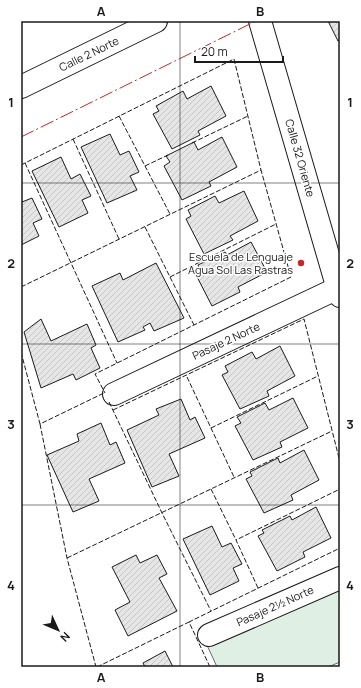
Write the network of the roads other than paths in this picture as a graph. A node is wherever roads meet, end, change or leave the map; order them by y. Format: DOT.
graph roads {
  1 [pos="156,21"];
  2 [pos="260,21"];
  3 [pos="21,87"];
  4 [pos="339,292"];
  5 [pos="114,394"];
  6 [pos="340,578"];
  7 [pos="209,635"];
  1 -- 3 [label="street, Calle 2 Norte"];
  2 -- 4 [label="street, Calle 32 Oriente"];
  4 -- 5 [label="street, Pasaje 2 Norte"];
  6 -- 7 [label="street, Pasaje 2½ Norte"];
}
